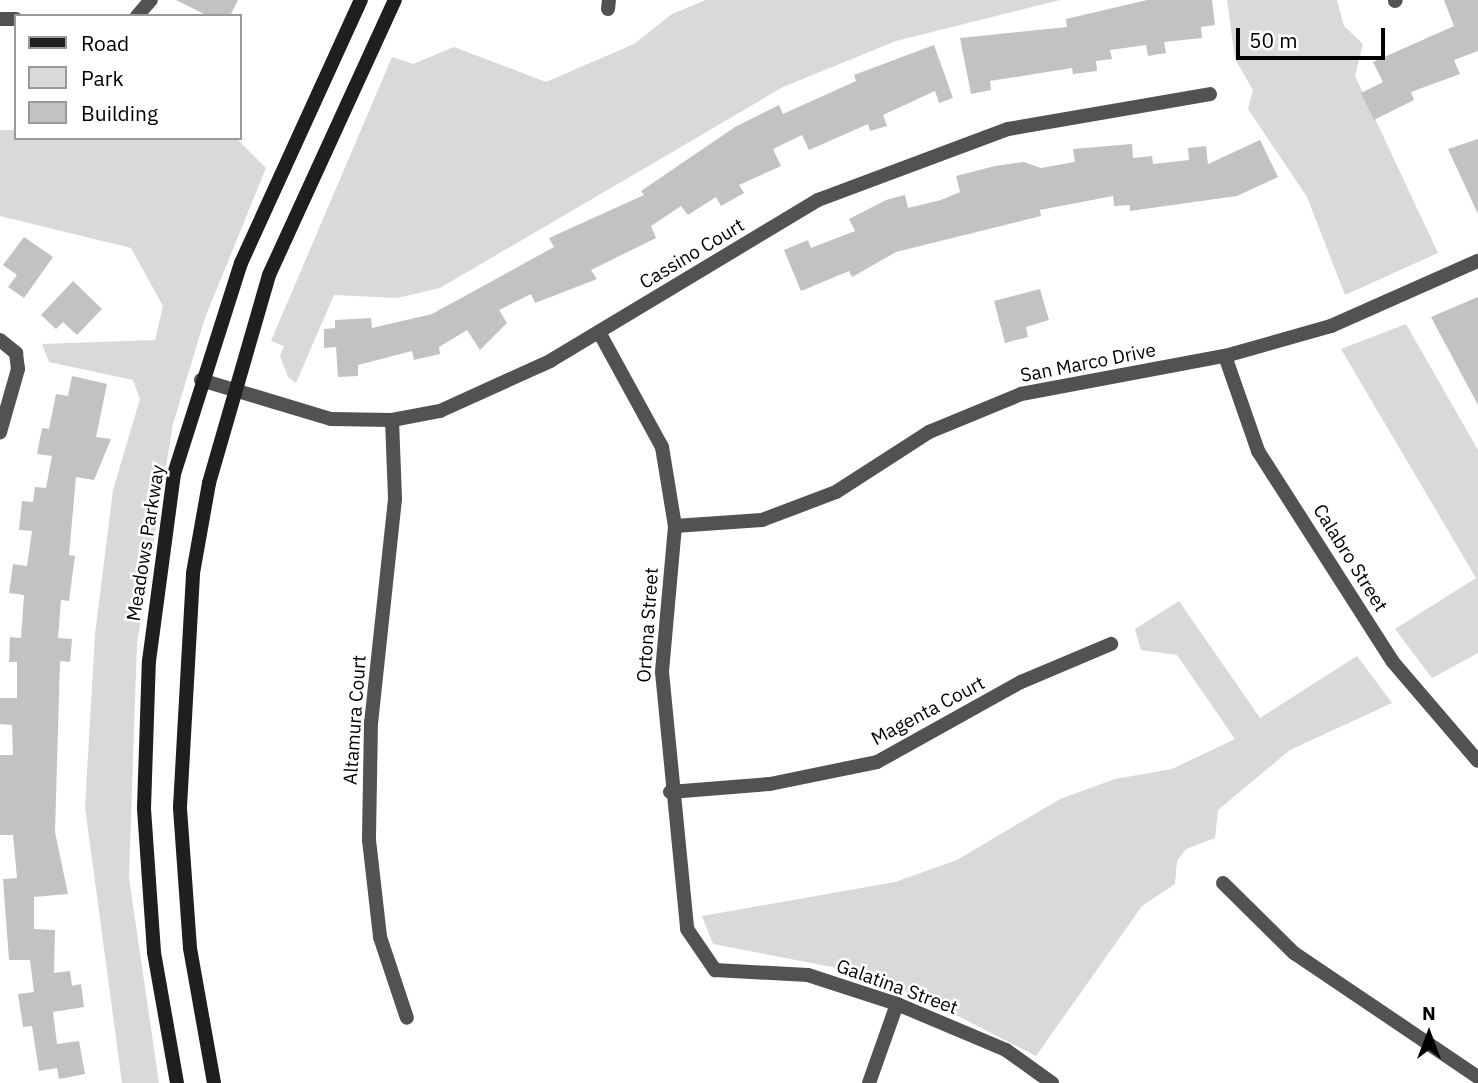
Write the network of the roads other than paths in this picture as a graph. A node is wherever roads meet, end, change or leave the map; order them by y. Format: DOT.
graph roads {
  1 [pos="151,0"];
  2 [pos="361,0"];
  3 [pos="395,0"];
  4 [pos="139,14"];
  5 [pos="1210,94"];
  6 [pos="1478,261"];
  7 [pos="599,332"];
  8 [pos="0,340"];
  9 [pos="1225,356"];
  10 [pos="201,380"];
  11 [pos="238,389"];
  12 [pos="392,420"];
  13 [pos="0,432"];
  14 [pos="675,526"];
  15 [pos="1111,644"];
  16 [pos="1478,761"];
  17 [pos="670,792"];
  18 [pos="1223,883"];
  19 [pos="715,970"];
  20 [pos="897,1004"];
  21 [pos="407,1018"];
  22 [pos="1478,1077"];
  23 [pos="177,1083"];
  24 [pos="214,1083"];
  25 [pos="869,1083"];
  26 [pos="1052,1083"];
  1 -- 4 [label="street"];
  2 -- 10 [label="main road, Meadows Parkway"];
  3 -- 11 [label="main road"];
  5 -- 7 [label="street, Cassino Court"];
  6 -- 9 [label="street, San Marco Drive"];
  7 -- 12 [label="street, Cassino Court"];
  7 -- 14 [label="street, Ortona Street"];
  8 -- 13 [label="street"];
  9 -- 14 [label="street, San Marco Drive"];
  9 -- 16 [label="street, Calabro Street"];
  10 -- 11 [label="street, Cassino Court"];
  10 -- 23 [label="main road, Meadows Parkway"];
  11 -- 12 [label="street, Cassino Court"];
  11 -- 24 [label="main road"];
  12 -- 21 [label="street, Altamura Court"];
  14 -- 17 [label="street, Ortona Street"];
  15 -- 17 [label="street, Magenta Court"];
  17 -- 19 [label="street, Ortona Street"];
  18 -- 22 [label="street"];
  19 -- 20 [label="street, Galatina Street"];
  20 -- 25 [label="street"];
  20 -- 26 [label="street, Galatina Street"];
}
